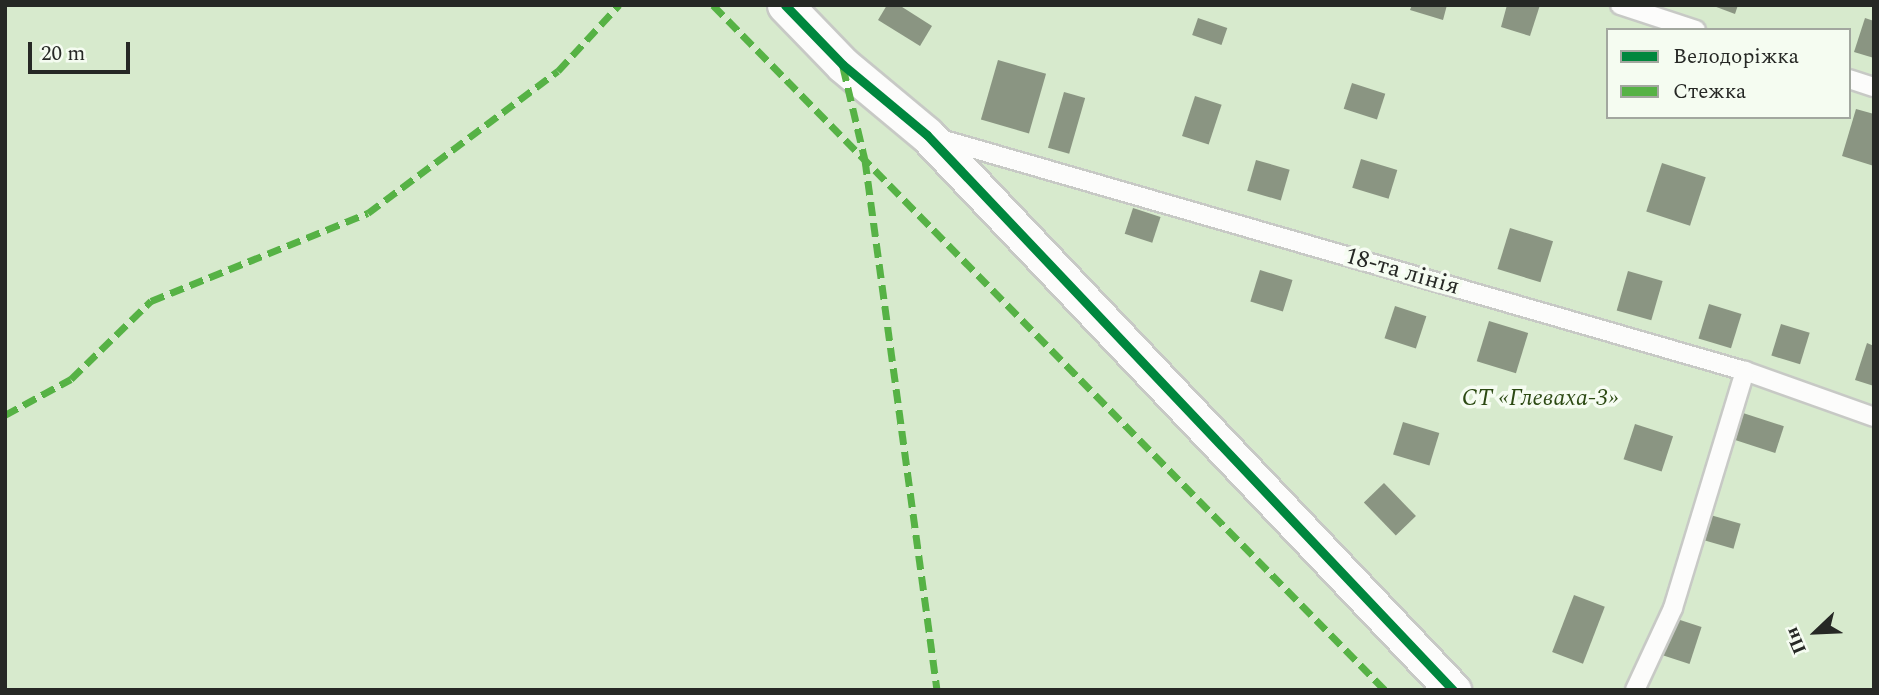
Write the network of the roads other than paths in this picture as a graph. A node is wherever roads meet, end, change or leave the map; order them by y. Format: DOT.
graph roads {
  1 [pos="1620,5"];
  2 [pos="786,6"];
  3 [pos="1690,28"];
  4 [pos="1851,80"];
  5 [pos="1874,87"];
  6 [pos="927,135"];
  7 [pos="1745,371"];
  8 [pos="1874,417"];
  9 [pos="1453,690"];
  10 [pos="1635,690"];
  1 -- 3 [label="lane"];
  2 -- 6 [label="street"];
  4 -- 5 [label="lane"];
  6 -- 7 [label="lane, 18-та лінія"];
  6 -- 9 [label="street"];
  7 -- 8 [label="lane, 18-та лінія"];
  7 -- 10 [label="lane"];
}
